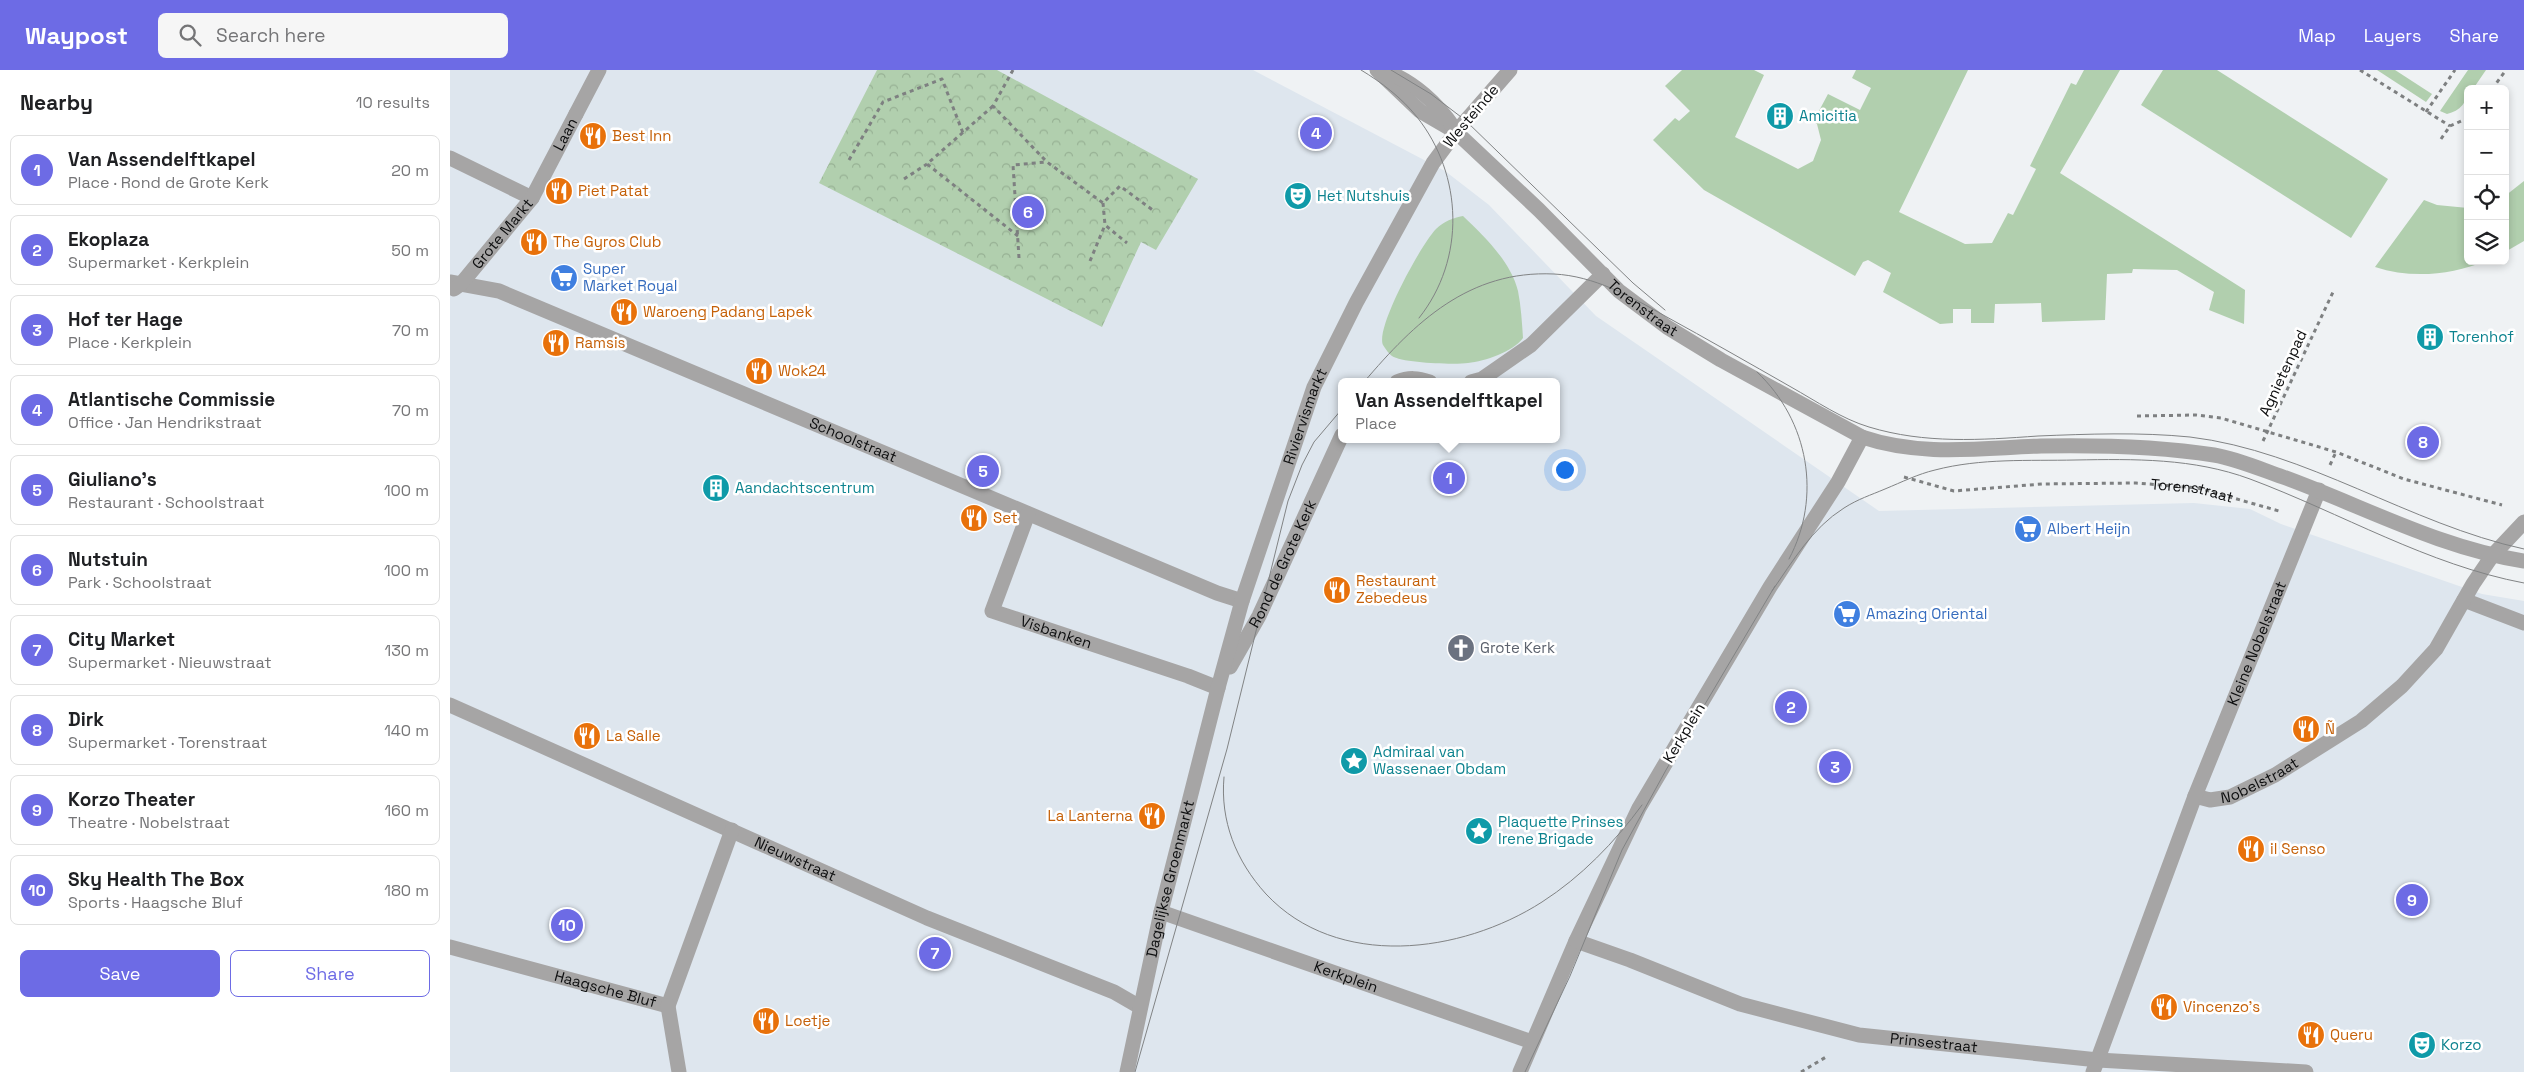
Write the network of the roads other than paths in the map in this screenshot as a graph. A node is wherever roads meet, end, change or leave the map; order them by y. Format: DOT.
graph roads {
  1 [pos="599,70"];
  2 [pos="1377,70"];
  3 [pos="1382,70"];
  4 [pos="1510,70"];
  5 [pos="1456,132"];
  6 [pos="450,158"];
  7 [pos="1433,163"];
  8 [pos="532,198"];
  9 [pos="1603,274"];
  10 [pos="454,286"];
  11 [pos="1485,378"];
  12 [pos="1862,437"];
  13 [pos="1338,443"];
  14 [pos="2319,490"];
  15 [pos="1028,514"];
  16 [pos="2524,522"];
  17 [pos="2492,556"];
  18 [pos="2524,561"];
  19 [pos="2464,600"];
  20 [pos="1242,601"];
  21 [pos="2524,623"];
  22 [pos="1218,688"];
  23 [pos="450,705"];
  24 [pos="2195,796"];
  25 [pos="732,830"];
  26 [pos="1161,912"];
  27 [pos="1576,941"];
  28 [pos="450,947"];
  29 [pos="668,1006"];
  30 [pos="1140,1007"];
  31 [pos="1532,1042"];
  32 [pos="2096,1066"];
  33 [pos="679,1072"];
  34 [pos="1127,1072"];
  35 [pos="1520,1072"];
  36 [pos="2306,1072"];
  1 -- 8 [label="street, Laan"];
  2 -- 5 [label="street"];
  3 -- 5 [label="street"];
  4 -- 5 [label="street, Westeinde"];
  5 -- 7 [label="street, Westeinde"];
  5 -- 9 [label="street, Torenstraat"];
  6 -- 8 [label="street, Grote Markt"];
  7 -- 20 [label="street, Riviervismarkt"];
  8 -- 10 [label="street, Grote Markt"];
  9 -- 11 [label="street"];
  9 -- 12 [label="street, Torenstraat"];
  10 -- 15 [label="street, Schoolstraat"];
  12 -- 14 [label="street, Torenstraat"];
  12 -- 27 [label="street, Kerkplein"];
  13 -- 22 [label="street, Rond de Grote Kerk"];
  14 -- 17 [label="street, Torenstraat"];
  14 -- 24 [label="street, Kleine Nobelstraat"];
  15 -- 20 [label="street, Schoolstraat"];
  15 -- 22 [label="street, Visbanken"];
  16 -- 17 [label="street, Nobelstraat"];
  17 -- 18 [label="street, Torenstraat"];
  17 -- 19 [label="street, Nobelstraat"];
  19 -- 21 [label="street"];
  19 -- 24 [label="street, Nobelstraat"];
  20 -- 22 [label="street, Riviervismarkt"];
  22 -- 26 [label="street, Dagelijkse Groenmarkt"];
  23 -- 25 [label="street, Nieuwstraat"];
  24 -- 32 [label="street, Nobelstraat"];
  25 -- 29 [label="street, Haagsche Bluf"];
  25 -- 30 [label="street, Nieuwstraat"];
  26 -- 30 [label="street, Dagelijkse Groenmarkt"];
  26 -- 31 [label="street, Kerkplein"];
  27 -- 31 [label="street, Kerkplein"];
  27 -- 32 [label="street, Prinsestraat"];
  28 -- 29 [label="street, Haagsche Bluf"];
  29 -- 33 [label="street"];
  30 -- 34 [label="street, Dagelijkse Groenmarkt"];
  31 -- 35 [label="street, Kerkplein"];
  32 -- 36 [label="street, Prinsestraat"];
}
